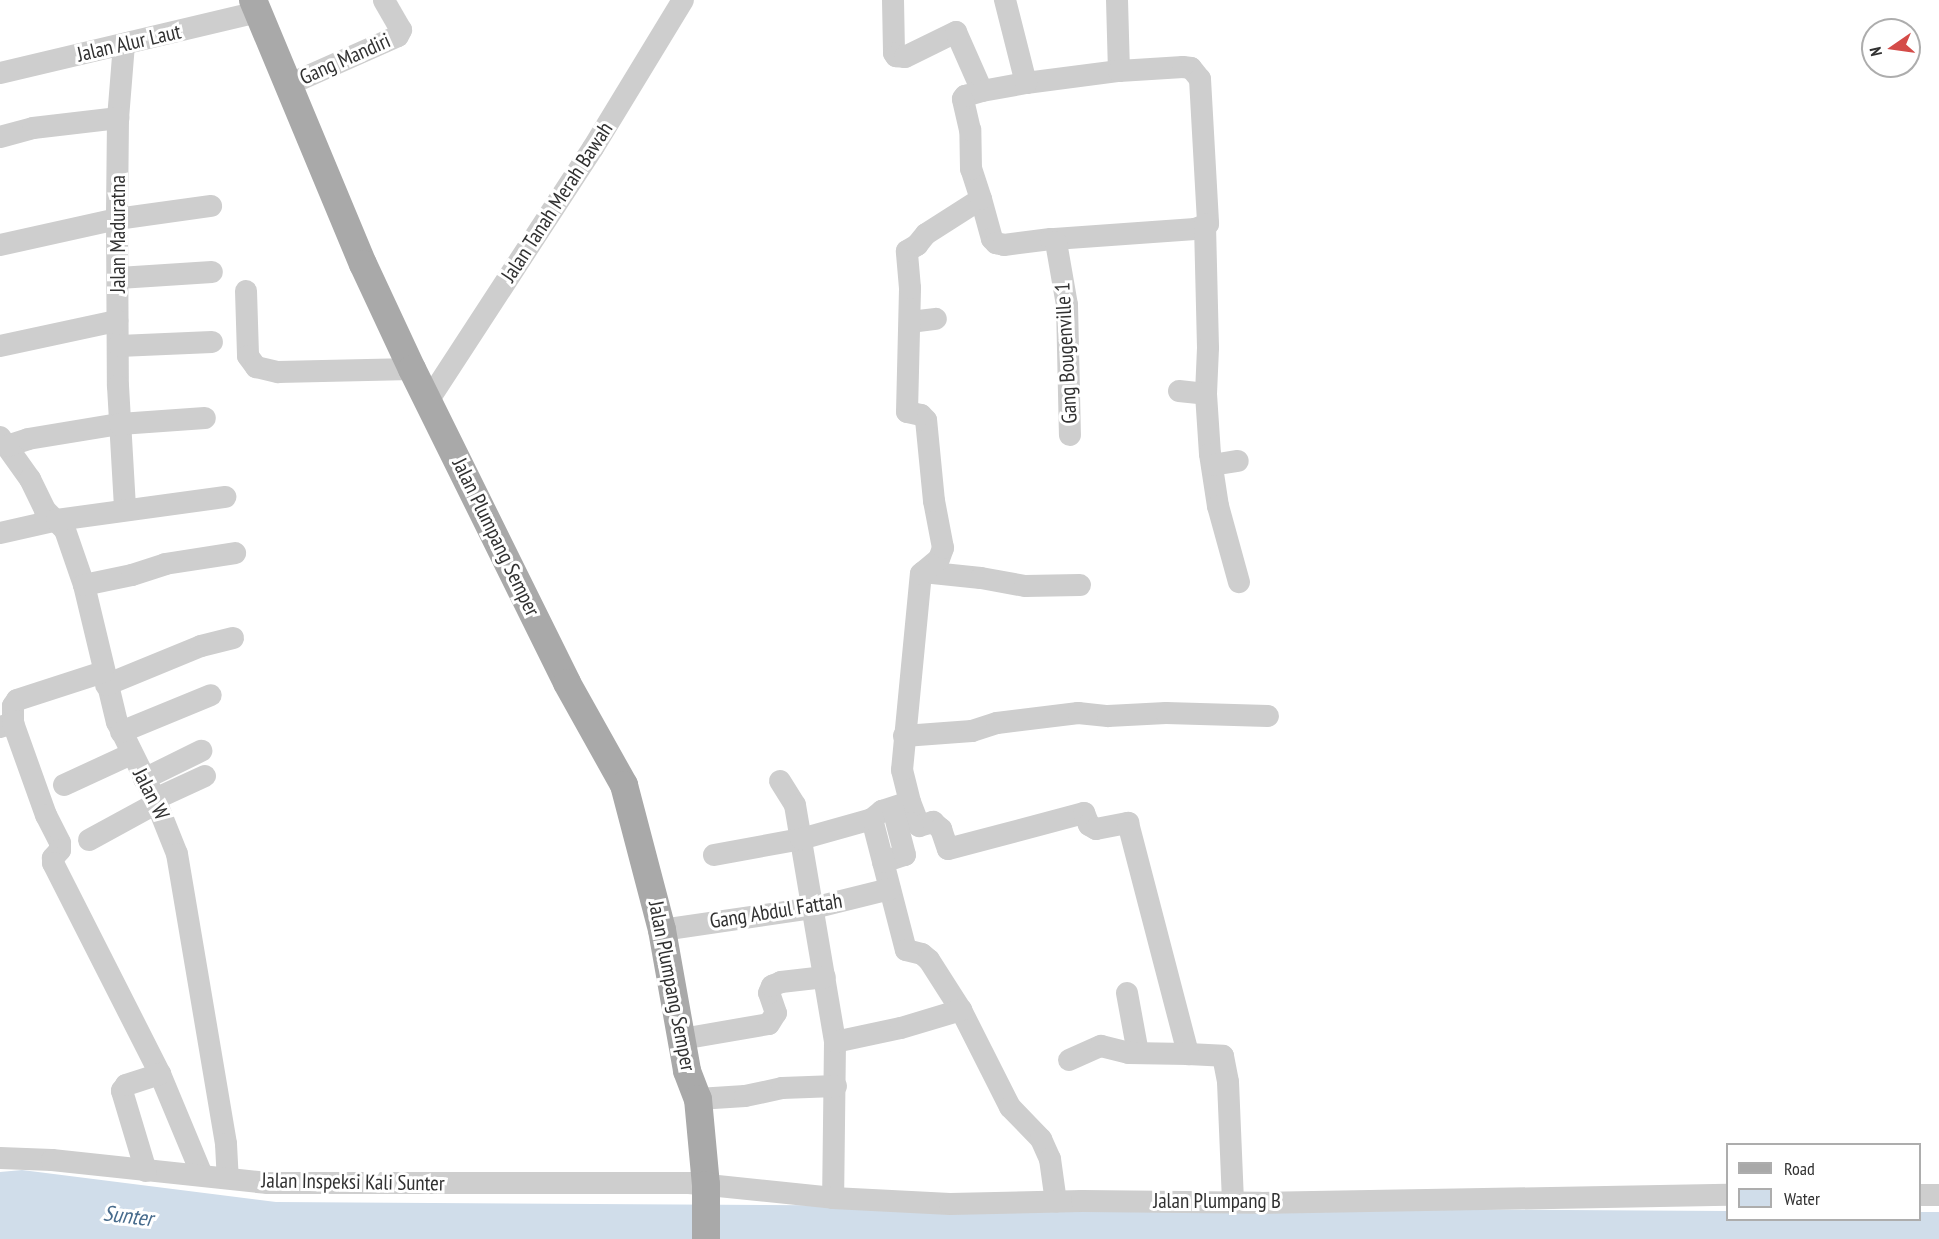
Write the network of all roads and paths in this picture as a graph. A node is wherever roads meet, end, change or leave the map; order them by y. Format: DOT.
graph roads {
  1 [pos="384,0"];
  2 [pos="682,0"];
  3 [pos="893,0"];
  4 [pos="1005,0"];
  5 [pos="1117,0"];
  6 [pos="255,6"];
  7 [pos="124,44"];
  8 [pos="1,69"];
  9 [pos="1119,71"];
  10 [pos="1016,84"];
  11 [pos="288,85"];
  12 [pos="982,91"];
  13 [pos="118,118"];
  14 [pos="0,136"];
  15 [pos="981,199"];
  16 [pos="211,206"];
  17 [pos="117,219"];
  18 [pos="1205,225"];
  19 [pos="1053,239"];
  20 [pos="0,246"];
  21 [pos="212,272"];
  22 [pos="119,278"];
  23 [pos="246,291"];
  24 [pos="936,319"];
  25 [pos="117,321"];
  26 [pos="910,322"];
  27 [pos="212,342"];
  28 [pos="0,346"];
  29 [pos="119,346"];
  30 [pos="412,369"];
  31 [pos="1179,390"];
  32 [pos="1206,394"];
  33 [pos="428,401"];
  34 [pos="205,418"];
  35 [pos="120,424"];
  36 [pos="1070,435"];
  37 [pos="3,442"];
  38 [pos="1238,461"];
  39 [pos="1212,465"];
  40 [pos="225,497"];
  41 [pos="125,509"];
  42 [pos="57,520"];
  43 [pos="0,533"];
  44 [pos="235,553"];
  45 [pos="923,572"];
  46 [pos="1231,580"];
  47 [pos="84,585"];
  48 [pos="1080,585"];
  49 [pos="233,638"];
  50 [pos="105,679"];
  51 [pos="212,695"];
  52 [pos="1268,716"];
  53 [pos="6,725"];
  54 [pos="121,732"];
  55 [pos="904,736"];
  56 [pos="201,751"];
  57 [pos="131,754"];
  58 [pos="205,776"];
  59 [pos="144,779"];
  60 [pos="780,781"];
  61 [pos="64,785"];
  62 [pos="156,801"];
  63 [pos="902,806"];
  64 [pos="872,819"];
  65 [pos="801,839"];
  66 [pos="89,840"];
  67 [pos="714,855"];
  68 [pos="883,862"];
  69 [pos="890,890"];
  70 [pos="813,908"];
  71 [pos="662,930"];
  72 [pos="825,977"];
  73 [pos="1127,993"];
  74 [pos="961,1010"];
  75 [pos="682,1039"];
  76 [pos="835,1042"];
  77 [pos="1138,1053"];
  78 [pos="1188,1054"];
  79 [pos="1069,1060"];
  80 [pos="160,1074"];
  81 [pos="836,1086"];
  82 [pos="695,1093"];
  83 [pos="1,1155"];
  84 [pos="146,1171"];
  85 [pos="202,1175"];
  86 [pos="228,1177"];
  87 [pos="698,1189"];
  88 [pos="1726,1195"];
  89 [pos="1921,1195"];
  90 [pos="1939,1195"];
  91 [pos="833,1198"];
  92 [pos="1056,1202"];
  93 [pos="1233,1202"];
  94 [pos="690,1239"];
  95 [pos="706,1239"];
  1 -- 11 [label="street, Gang Mandiri"];
  2 -- 33 [label="street, Jalan Tanah Merah Bawah"];
  3 -- 12 [label="street"];
  4 -- 10 [label="street"];
  5 -- 9 [label="street"];
  6 -- 7 [label="street, Jalan Alur Laut"];
  6 -- 11 [label="main road, Jalan Plumpang Semper"];
  7 -- 8 [label="street, Jalan Alur Laut"];
  7 -- 13 [label="street, Jalan Maduratna"];
  9 -- 10 [label="street"];
  9 -- 18 [label="street"];
  10 -- 12 [label="street"];
  11 -- 30 [label="main road, Jalan Plumpang Semper"];
  12 -- 15 [label="street"];
  13 -- 14 [label="street"];
  13 -- 17 [label="street, Jalan Maduratna"];
  15 -- 19 [label="street"];
  15 -- 26 [label="street"];
  16 -- 17 [label="street"];
  17 -- 20 [label="street"];
  17 -- 22 [label="street, Jalan Maduratna"];
  18 -- 19 [label="street"];
  18 -- 32 [label="street"];
  19 -- 36 [label="street, Gang Bougenville 1"];
  21 -- 22 [label="street"];
  22 -- 25 [label="street, Jalan Maduratna"];
  23 -- 30 [label="street"];
  24 -- 26 [label="street"];
  25 -- 28 [label="street"];
  25 -- 29 [label="street, Jalan Maduratna"];
  26 -- 45 [label="street"];
  27 -- 29 [label="street"];
  29 -- 35 [label="street, Jalan Maduratna"];
  30 -- 33 [label="main road, Jalan Plumpang Semper"];
  31 -- 32 [label="street"];
  32 -- 39 [label="street"];
  33 -- 71 [label="main road, Jalan Plumpang Semper"];
  34 -- 35 [label="street"];
  35 -- 37 [label="street"];
  35 -- 41 [label="street, Jalan Maduratna"];
  37 -- 42 [label="street, Jalan W"];
  38 -- 39 [label="street"];
  39 -- 46 [label="street"];
  40 -- 41 [label="street"];
  41 -- 42 [label="street"];
  42 -- 43 [label="street"];
  42 -- 47 [label="street, Jalan W"];
  44 -- 47 [label="street"];
  45 -- 48 [label="street"];
  45 -- 55 [label="street"];
  47 -- 50 [label="street, Jalan W"];
  49 -- 50 [label="street"];
  50 -- 53 [label="street"];
  50 -- 54 [label="street, Jalan W"];
  51 -- 54 [label="street"];
  52 -- 55 [label="street"];
  53 -- 80 [label="street"];
  54 -- 57 [label="street, Jalan W"];
  55 -- 63 [label="street"];
  56 -- 59 [label="street"];
  57 -- 59 [label="street, Jalan W"];
  57 -- 61 [label="street"];
  58 -- 62 [label="street"];
  59 -- 62 [label="street, Jalan W"];
  60 -- 65 [label="street"];
  62 -- 66 [label="street"];
  62 -- 86 [label="street, Jalan W"];
  63 -- 64 [label="street"];
  63 -- 68 [label="street"];
  63 -- 78 [label="street"];
  64 -- 65 [label="street"];
  64 -- 68 [label="street"];
  65 -- 67 [label="street"];
  65 -- 70 [label="street"];
  68 -- 69 [label="street"];
  69 -- 70 [label="street, Gang Abdul Fattah"];
  69 -- 74 [label="street"];
  70 -- 71 [label="street, Gang Abdul Fattah"];
  70 -- 72 [label="street"];
  71 -- 75 [label="main road, Jalan Plumpang Semper"];
  72 -- 75 [label="street"];
  72 -- 76 [label="street"];
  73 -- 77 [label="street"];
  74 -- 76 [label="street"];
  74 -- 92 [label="street"];
  75 -- 82 [label="main road, Jalan Plumpang Semper"];
  76 -- 81 [label="street"];
  77 -- 78 [label="street"];
  77 -- 79 [label="street"];
  78 -- 93 [label="street"];
  80 -- 84 [label="street"];
  80 -- 85 [label="street"];
  81 -- 82 [label="street"];
  81 -- 91 [label="street"];
  82 -- 87 [label="main road, Jalan Plumpang Semper"];
  83 -- 84 [label="street, Jalan Inspeksi Kali Sunter"];
  84 -- 85 [label="street, Jalan Inspeksi Kali Sunter"];
  85 -- 86 [label="street, Jalan Inspeksi Kali Sunter"];
  86 -- 87 [label="street, Jalan Inspeksi Kali Sunter"];
  87 -- 91 [label="street, Jalan Plumpang B"];
  87 -- 94 [label="main road, Jalan Plumpang Semper"];
  87 -- 95 [label="main road, Jalan Plumpang Semper"];
  88 -- 93 [label="street, Jalan Plumpang B"];
  89 -- 90 [label="street"];
  91 -- 92 [label="street, Jalan Plumpang B"];
  92 -- 93 [label="street, Jalan Plumpang B"];
}
